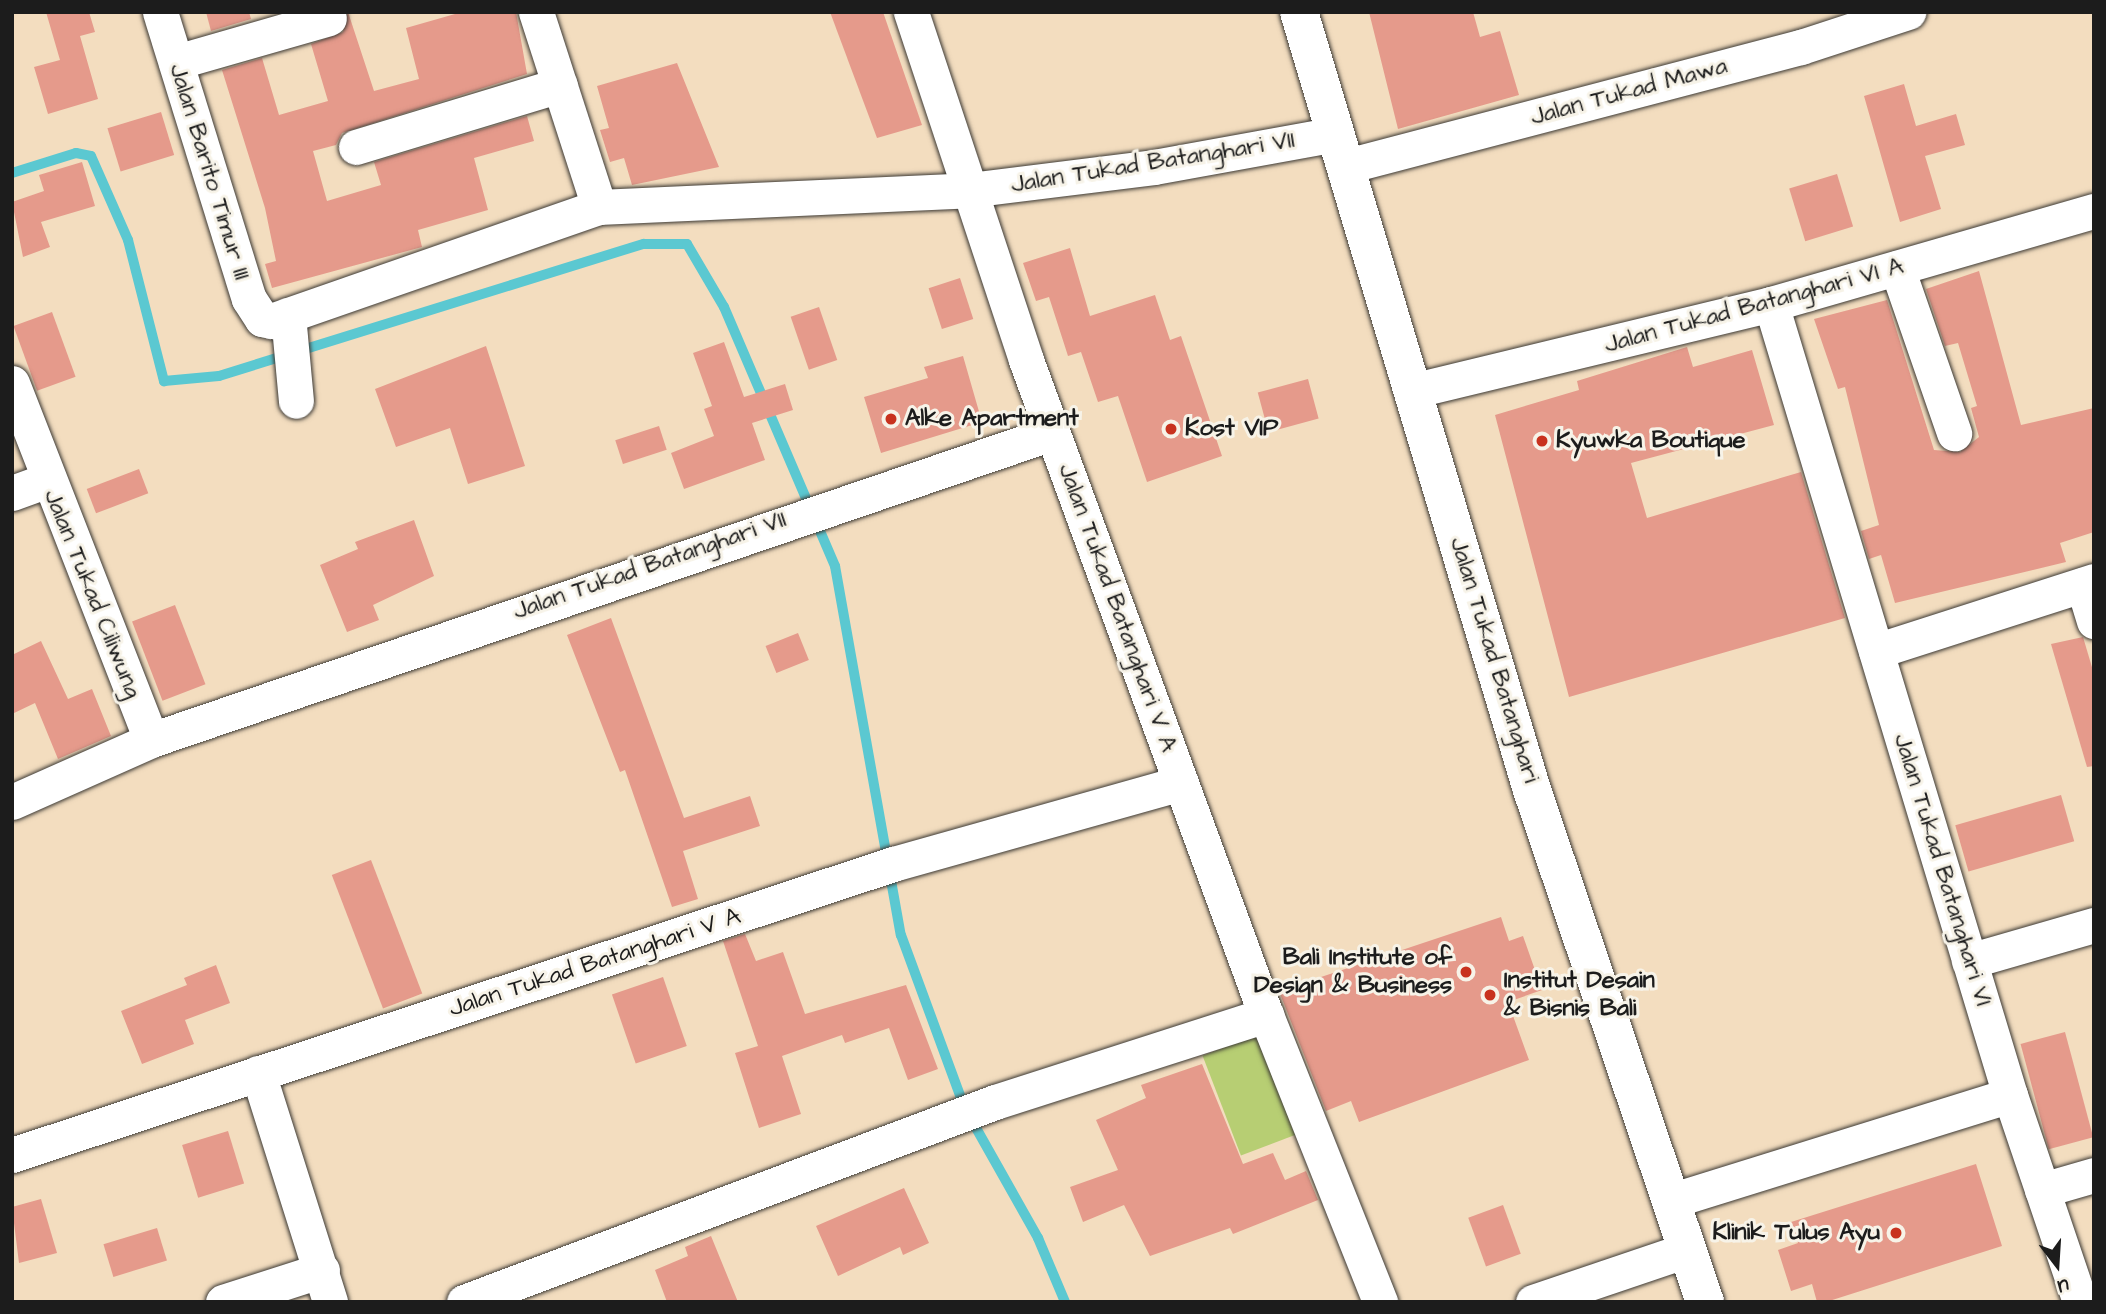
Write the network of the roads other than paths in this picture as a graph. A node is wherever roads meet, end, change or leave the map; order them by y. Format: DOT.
graph roads {
  1 [pos="160,12"];
  2 [pos="536,12"];
  3 [pos="911,12"];
  4 [pos="1299,12"];
  5 [pos="1908,12"];
  6 [pos="329,18"];
  7 [pos="176,62"];
  8 [pos="560,86"];
  9 [pos="356,147"];
  10 [pos="1342,150"];
  11 [pos="969,190"];
  12 [pos="599,207"];
  13 [pos="2094,211"];
  14 [pos="1897,268"];
  15 [pos="1771,304"];
  16 [pos="287,349"];
  17 [pos="12,383"];
  18 [pos="1412,391"];
  19 [pos="1052,433"];
  20 [pos="1954,433"];
  21 [pos="48,480"];
  22 [pos="12,493"];
  23 [pos="2088,583"];
  24 [pos="2094,621"];
  25 [pos="1876,652"];
  26 [pos="151,740"];
  27 [pos="1181,783"];
  28 [pos="12,802"];
  29 [pos="2094,925"];
  30 [pos="1969,961"];
  31 [pos="1266,1015"];
  32 [pos="258,1073"];
  33 [pos="2010,1095"];
  34 [pos="12,1155"];
  35 [pos="2094,1175"];
  36 [pos="2042,1191"];
  37 [pos="1670,1201"];
  38 [pos="1687,1250"];
  39 [pos="326,1286"];
  40 [pos="223,1302"];
  41 [pos="464,1302"];
  42 [pos="1380,1302"];
  43 [pos="1533,1302"];
  44 [pos="1705,1302"];
  45 [pos="2080,1302"];
  1 -- 7 [label="street, Jalan Barito Timur III"];
  2 -- 8 [label="street"];
  3 -- 11 [label="street"];
  4 -- 10 [label="street, Jalan Tukad Batanghari"];
  5 -- 10 [label="street, Jalan Tukad Mawa"];
  6 -- 7 [label="street"];
  7 -- 16 [label="street, Jalan Barito Timur III"];
  8 -- 9 [label="street"];
  8 -- 12 [label="street"];
  10 -- 11 [label="street, Jalan Tukad Batanghari VII"];
  10 -- 18 [label="street, Jalan Tukad Batanghari"];
  11 -- 12 [label="street, Jalan Tukad Batanghari VII"];
  11 -- 19 [label="street"];
  12 -- 16 [label="street, Jalan Tukad Batanghari VII"];
  13 -- 14 [label="street, Jalan Tukad Batanghari VI A"];
  14 -- 15 [label="street, Jalan Tukad Batanghari VI A"];
  14 -- 20 [label="street"];
  15 -- 18 [label="street, Jalan Tukad Batanghari VI A"];
  15 -- 25 [label="street, Jalan Tukad Batanghari VI"];
  17 -- 21 [label="street"];
  18 -- 37 [label="street, Jalan Tukad Batanghari"];
  19 -- 26 [label="street, Jalan Tukad Batanghari VII"];
  19 -- 27 [label="street, Jalan Tukad Batanghari V A"];
  21 -- 22 [label="street, Jalan Tukad Ciliwung"];
  21 -- 26 [label="street, Jalan Tukad Ciliwung"];
  23 -- 24 [label="street"];
  23 -- 25 [label="street"];
  25 -- 30 [label="street, Jalan Tukad Batanghari VI"];
  26 -- 28 [label="street, Jalan Tukad Batanghari VII"];
  27 -- 31 [label="street, Jalan Tukad Batanghari V A"];
  27 -- 32 [label="street, Jalan Tukad Batanghari V A"];
  29 -- 30 [label="street"];
  30 -- 33 [label="street, Jalan Tukad Batanghari VI"];
  31 -- 41 [label="street"];
  31 -- 42 [label="street, Jalan Tukad Batanghari V A"];
  32 -- 34 [label="street, Jalan Tukad Batanghari V A"];
  32 -- 39 [label="street"];
  33 -- 36 [label="street, Jalan Tukad Batanghari VI"];
  33 -- 37 [label="street"];
  35 -- 36 [label="street"];
  36 -- 45 [label="street, Jalan Tukad Batanghari VI"];
  37 -- 38 [label="street, Jalan Tukad Batanghari"];
  38 -- 43 [label="street"];
  38 -- 44 [label="street, Jalan Tukad Batanghari"];
  39 -- 40 [label="street"];
}
